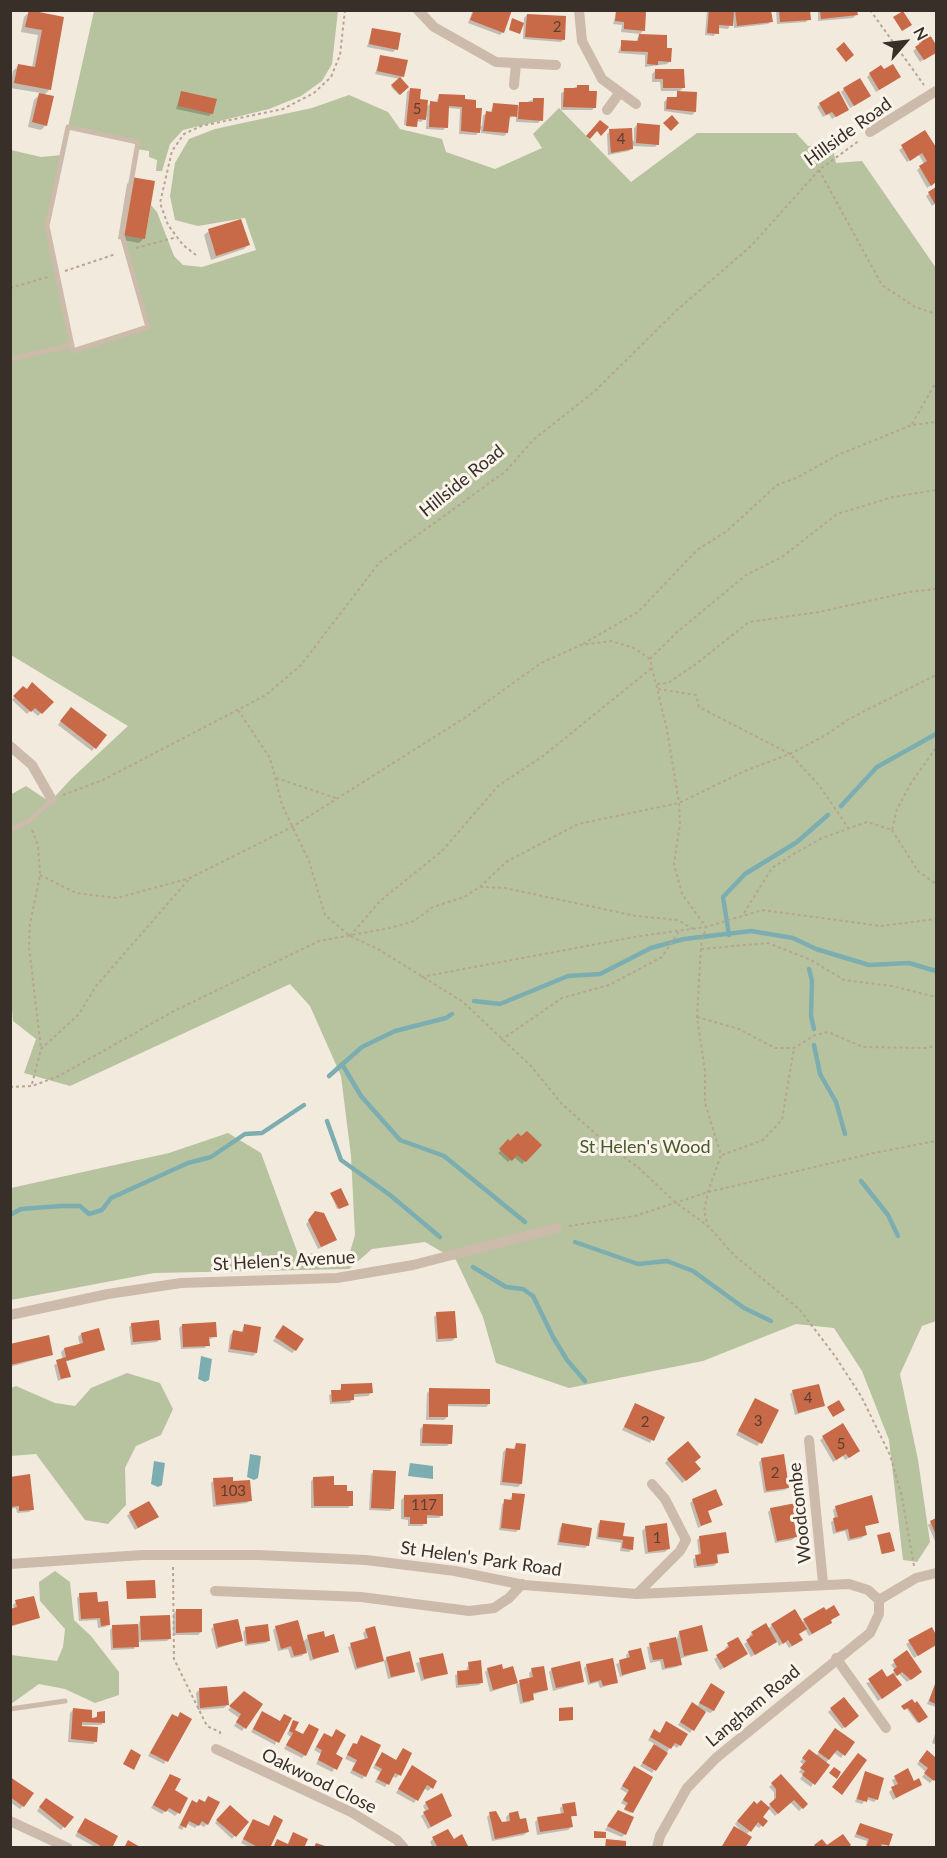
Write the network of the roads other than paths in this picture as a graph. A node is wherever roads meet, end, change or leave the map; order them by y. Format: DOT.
graph roads {
  1 [pos="418,10"];
  2 [pos="579,10"];
  3 [pos="516,63"];
  4 [pos="556,65"];
  5 [pos="514,85"];
  6 [pos="620,92"];
  7 [pos="935,95"];
  8 [pos="636,104"];
  9 [pos="607,110"];
  10 [pos="870,132"];
  11 [pos="72,345"];
  12 [pos="10,360"];
  13 [pos="10,746"];
  14 [pos="52,800"];
  15 [pos="10,830"];
  16 [pos="557,1228"];
  17 [pos="10,1315"];
  18 [pos="809,1440"];
  19 [pos="652,1484"];
  20 [pos="10,1564"];
  21 [pos="936,1573"];
  22 [pos="824,1583"];
  23 [pos="522,1584"];
  24 [pos="215,1591"];
  25 [pos="637,1594"];
  26 [pos="879,1600"];
  27 [pos="836,1658"];
  28 [pos="65,1701"];
  29 [pos="10,1709"];
  30 [pos="886,1728"];
  31 [pos="220,1751"];
  32 [pos="10,1821"];
  33 [pos="68,1848"];
  34 [pos="404,1848"];
  35 [pos="657,1848"];
  1 -- 3 [label="street"];
  2 -- 6 [label="street"];
  3 -- 4 [label="street"];
  3 -- 5 [label="street"];
  6 -- 8 [label="street"];
  6 -- 9 [label="street"];
  7 -- 10 [label="street, Hillside Road"];
  11 -- 11 [label="lane"];
  11 -- 12 [label="lane"];
  13 -- 14 [label="street"];
  14 -- 15 [label="lane"];
  16 -- 17 [label="street, St Helen's Avenue"];
  18 -- 22 [label="street, Woodcombe"];
  19 -- 25 [label="street"];
  20 -- 23 [label="street, St Helen's Park Road"];
  21 -- 26 [label="street"];
  22 -- 25 [label="street, St Helen's Park Road"];
  22 -- 26 [label="street, St Helen's Park Road"];
  23 -- 24 [label="street"];
  23 -- 25 [label="street, St Helen's Park Road"];
  26 -- 27 [label="street, Langham Road"];
  27 -- 30 [label="street"];
  27 -- 35 [label="street, Langham Road"];
  28 -- 29 [label="lane"];
  31 -- 34 [label="street, Oakwood Close"];
  32 -- 33 [label="street"];
}
